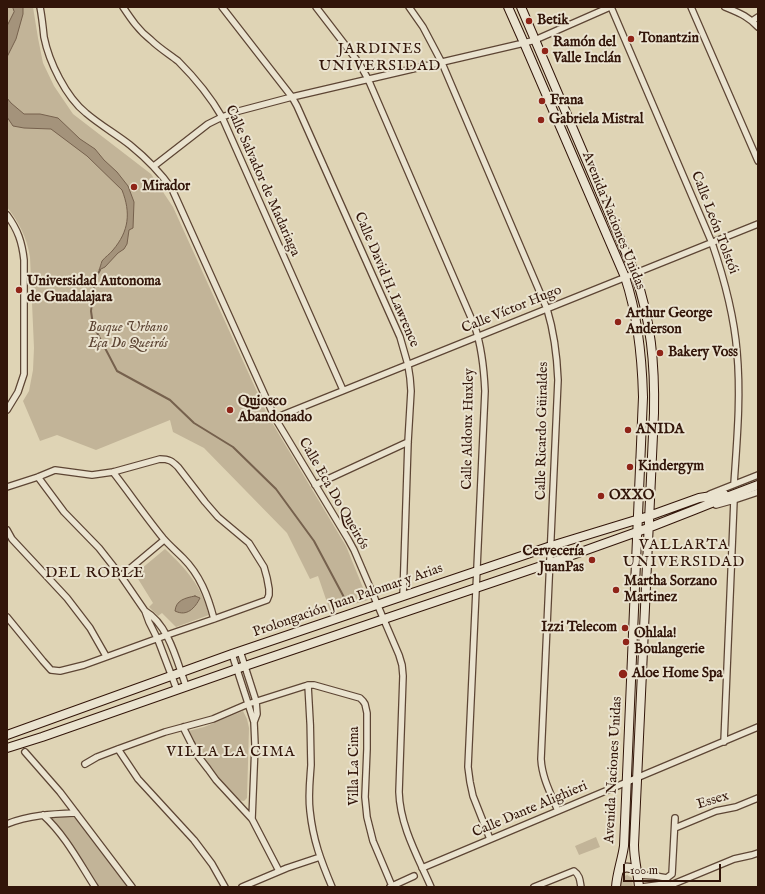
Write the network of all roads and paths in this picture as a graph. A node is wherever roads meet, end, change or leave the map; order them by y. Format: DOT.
graph roads {
  1 [pos="40,7"];
  2 [pos="123,7"];
  3 [pos="222,7"];
  4 [pos="316,7"];
  5 [pos="409,7"];
  6 [pos="508,7"];
  7 [pos="521,7"];
  8 [pos="610,7"];
  9 [pos="691,7"];
  10 [pos="725,7"];
  11 [pos="758,17"];
  12 [pos="752,21"];
  13 [pos="758,27"];
  14 [pos="536,40"];
  15 [pos="524,43"];
  16 [pos="442,63"];
  17 [pos="368,79"];
  18 [pos="292,97"];
  19 [pos="222,117"];
  20 [pos="758,161"];
  21 [pos="154,166"];
  22 [pos="7,215"];
  23 [pos="758,224"];
  24 [pos="712,243"];
  25 [pos="635,274"];
  26 [pos="625,277"];
  27 [pos="547,308"];
  28 [pos="478,336"];
  29 [pos="408,365"];
  30 [pos="343,390"];
  31 [pos="7,410"];
  32 [pos="275,418"];
  33 [pos="408,442"];
  34 [pos="113,472"];
  35 [pos="758,475"];
  36 [pos="38,477"];
  37 [pos="758,481"];
  38 [pos="734,484"];
  39 [pos="315,485"];
  40 [pos="758,485"];
  41 [pos="7,487"];
  42 [pos="758,492"];
  43 [pos="699,498"];
  44 [pos="734,500"];
  45 [pos="694,510"];
  46 [pos="649,516"];
  47 [pos="638,520"];
  48 [pos="648,528"];
  49 [pos="7,530"];
  50 [pos="637,532"];
  51 [pos="164,540"];
  52 [pos="551,546"];
  53 [pos="550,563"];
  54 [pos="477,571"];
  55 [pos="121,576"];
  56 [pos="476,588"];
  57 [pos="403,596"];
  58 [pos="377,605"];
  59 [pos="145,611"];
  60 [pos="7,617"];
  61 [pos="214,619"];
  62 [pos="383,620"];
  63 [pos="168,635"];
  64 [pos="158,639"];
  65 [pos="236,652"];
  66 [pos="106,656"];
  67 [pos="241,667"];
  68 [pos="181,672"];
  69 [pos="172,675"];
  70 [pos="308,685"];
  71 [pos="186,686"];
  72 [pos="177,690"];
  73 [pos="256,701"];
  74 [pos="248,704"];
  75 [pos="254,722"];
  76 [pos="183,727"];
  77 [pos="758,728"];
  78 [pos="7,734"];
  79 [pos="724,742"];
  80 [pos="7,748"];
  81 [pos="118,749"];
  82 [pos="25,752"];
  83 [pos="86,764"];
  84 [pos="637,778"];
  85 [pos="626,782"];
  86 [pos="758,798"];
  87 [pos="558,811"];
  88 [pos="76,813"];
  89 [pos="43,815"];
  90 [pos="676,818"];
  91 [pos="252,819"];
  92 [pos="7,824"];
  93 [pos="675,828"];
  94 [pos="490,839"];
  95 [pos="758,853"];
  96 [pos="320,857"];
  97 [pos="422,868"];
  98 [pos="619,870"];
  99 [pos="279,871"];
  100 [pos="637,873"];
  101 [pos="414,876"];
  102 [pos="391,886"];
  103 [pos="670,886"];
  104 [pos="95,887"];
  105 [pos="132,887"];
  106 [pos="225,887"];
  107 [pos="242,887"];
  108 [pos="332,887"];
  109 [pos="431,887"];
  110 [pos="534,887"];
  111 [pos="581,887"];
  112 [pos="616,887"];
  113 [pos="639,887"];
  114 [pos="642,887"];
  1 -- 21 [label="street, Calle Eca Do Queirós"];
  2 -- 19 [label="street, Calle Salvador de Madariaga"];
  3 -- 18 [label="street, Calle David H. Lawrence"];
  4 -- 17 [label="street, Calle Aldoux Huxley"];
  5 -- 16 [label="street, Calle Ricardo Güiraldes"];
  6 -- 15 [label="street, Avenida Naciones Unidas"];
  7 -- 14 [label="street, Avenida Naciones Unidas"];
  8 -- 14 [label="street"];
  8 -- 24 [label="street, Calle León Tolstói"];
  9 -- 20 [label="street"];
  10 -- 12 [label="street"];
  11 -- 12 [label="street"];
  12 -- 13 [label="street"];
  14 -- 15 [label="street"];
  14 -- 25 [label="street, Avenida Naciones Unidas"];
  15 -- 16 [label="street"];
  15 -- 26 [label="street, Avenida Naciones Unidas"];
  16 -- 17 [label="street"];
  16 -- 27 [label="street, Calle Ricardo Güiraldes"];
  17 -- 18 [label="street"];
  17 -- 28 [label="street, Calle Aldoux Huxley"];
  18 -- 19 [label="street"];
  18 -- 29 [label="street, Calle David H. Lawrence"];
  19 -- 21 [label="street"];
  19 -- 30 [label="street, Calle Salvador de Madariaga"];
  21 -- 32 [label="street, Calle Eca Do Queirós"];
  22 -- 31 [label="street"];
  23 -- 24 [label="street, Calle Víctor Hugo"];
  24 -- 25 [label="street, Calle Víctor Hugo"];
  24 -- 38 [label="street, Calle León Tolstói"];
  25 -- 26 [label="street, Calle Víctor Hugo"];
  25 -- 46 [label="street, Avenida Naciones Unidas"];
  26 -- 27 [label="street, Calle Víctor Hugo"];
  26 -- 47 [label="street, Avenida Naciones Unidas"];
  27 -- 28 [label="street, Calle Víctor Hugo"];
  27 -- 52 [label="street, Calle Ricardo Güiraldes"];
  28 -- 29 [label="street, Calle Víctor Hugo"];
  28 -- 54 [label="street, Calle Aldoux Huxley"];
  29 -- 30 [label="street, Calle Víctor Hugo"];
  29 -- 33 [label="street, Calle David H. Lawrence"];
  30 -- 32 [label="street, Calle Víctor Hugo"];
  32 -- 39 [label="street, Calle Eca Do Queirós"];
  33 -- 39 [label="street"];
  33 -- 57 [label="street, Calle David H. Lawrence"];
  34 -- 36 [label="street"];
  34 -- 51 [label="street"];
  34 -- 61 [label="street"];
  35 -- 38 [label="street"];
  36 -- 41 [label="street"];
  36 -- 55 [label="street"];
  37 -- 43 [label="street, Prolongación Juan Palomar y Arias"];
  38 -- 43 [label="street"];
  39 -- 58 [label="street, Calle Eca Do Queirós"];
  40 -- 45 [label="street, Prolongación Juan Palomar y Arias"];
  42 -- 44 [label="street"];
  43 -- 46 [label="street, Prolongación Juan Palomar y Arias"];
  44 -- 45 [label="street"];
  44 -- 79 [label="street"];
  45 -- 48 [label="street, Prolongación Juan Palomar y Arias"];
  46 -- 47 [label="street, Prolongación Juan Palomar y Arias"];
  46 -- 48 [label="street, Avenida Naciones Unidas"];
  47 -- 50 [label="street, Avenida Naciones Unidas"];
  47 -- 52 [label="street, Prolongación Juan Palomar y Arias"];
  48 -- 50 [label="street, Prolongación Juan Palomar y Arias"];
  48 -- 84 [label="street, Avenida Naciones Unidas"];
  49 -- 66 [label="street"];
  50 -- 53 [label="street, Prolongación Juan Palomar y Arias"];
  50 -- 85 [label="street, Avenida Naciones Unidas"];
  51 -- 55 [label="street"];
  51 -- 61 [label="street"];
  52 -- 53 [label="street, Calle Ricardo Güiraldes"];
  52 -- 54 [label="street, Prolongación Juan Palomar y Arias"];
  53 -- 56 [label="street, Prolongación Juan Palomar y Arias"];
  53 -- 87 [label="street, Calle Ricardo Güiraldes"];
  54 -- 56 [label="street, Calle Aldoux Huxley"];
  54 -- 57 [label="street, Prolongación Juan Palomar y Arias"];
  55 -- 59 [label="street"];
  56 -- 62 [label="street, Prolongación Juan Palomar y Arias"];
  56 -- 94 [label="street, Calle Aldoux Huxley"];
  57 -- 58 [label="street, Prolongación Juan Palomar y Arias"];
  58 -- 62 [label="street, Calle Eca Do Queirós"];
  58 -- 65 [label="street, Prolongación Juan Palomar y Arias"];
  59 -- 63 [label="street"];
  59 -- 64 [label="street"];
  60 -- 66 [label="street"];
  61 -- 63 [label="street"];
  62 -- 67 [label="street, Prolongación Juan Palomar y Arias"];
  62 -- 97 [label="street, Calle Eca Do Queirós"];
  63 -- 64 [label="street"];
  63 -- 68 [label="street"];
  64 -- 66 [label="street"];
  64 -- 69 [label="street"];
  65 -- 67 [label="street"];
  65 -- 68 [label="street, Prolongación Juan Palomar y Arias"];
  67 -- 71 [label="street, Prolongación Juan Palomar y Arias"];
  67 -- 73 [label="street"];
  67 -- 74 [label="street"];
  68 -- 69 [label="street, Prolongación Juan Palomar y Arias"];
  68 -- 71 [label="street"];
  69 -- 72 [label="street"];
  69 -- 78 [label="street, Prolongación Juan Palomar y Arias"];
  70 -- 73 [label="street, Villa La Cima"];
  70 -- 96 [label="street"];
  70 -- 102 [label="street, Villa La Cima"];
  71 -- 72 [label="street, Prolongación Juan Palomar y Arias"];
  72 -- 80 [label="street, Prolongación Juan Palomar y Arias"];
  73 -- 74 [label="street, Villa La Cima"];
  73 -- 75 [label="street"];
  74 -- 75 [label="street"];
  74 -- 76 [label="street, Villa La Cima"];
  75 -- 91 [label="street"];
  76 -- 81 [label="street, Villa La Cima"];
  76 -- 91 [label="street"];
  77 -- 79 [label="street, Calle Dante Alighieri"];
  79 -- 84 [label="street, Calle Dante Alighieri"];
  81 -- 83 [label="street, Villa La Cima"];
  81 -- 106 [label="street"];
  82 -- 88 [label="street"];
  84 -- 85 [label="street, Calle Dante Alighieri"];
  84 -- 100 [label="street, Avenida Naciones Unidas"];
  85 -- 87 [label="street, Calle Dante Alighieri"];
  85 -- 98 [label="street, Avenida Naciones Unidas"];
  86 -- 93 [label="street, Essex"];
  87 -- 94 [label="street, Calle Dante Alighieri"];
  88 -- 89 [label="street"];
  88 -- 105 [label="street"];
  89 -- 92 [label="street"];
  89 -- 104 [label="street"];
  90 -- 93 [label="street"];
  91 -- 99 [label="street"];
  93 -- 100 [label="street"];
  94 -- 97 [label="street, Calle Dante Alighieri"];
  95 -- 103 [label="street"];
  96 -- 99 [label="street"];
  96 -- 108 [label="street"];
  97 -- 109 [label="street, Calle Eca Do Queirós"];
  98 -- 100 [label="street"];
  98 -- 112 [label="street, Avenida Naciones Unidas"];
  99 -- 107 [label="street"];
  100 -- 113 [label="street, Avenida Naciones Unidas"];
  101 -- 102 [label="street, Villa La Cima"];
  103 -- 114 [label="street"];
  110 -- 111 [label="street"];
}
